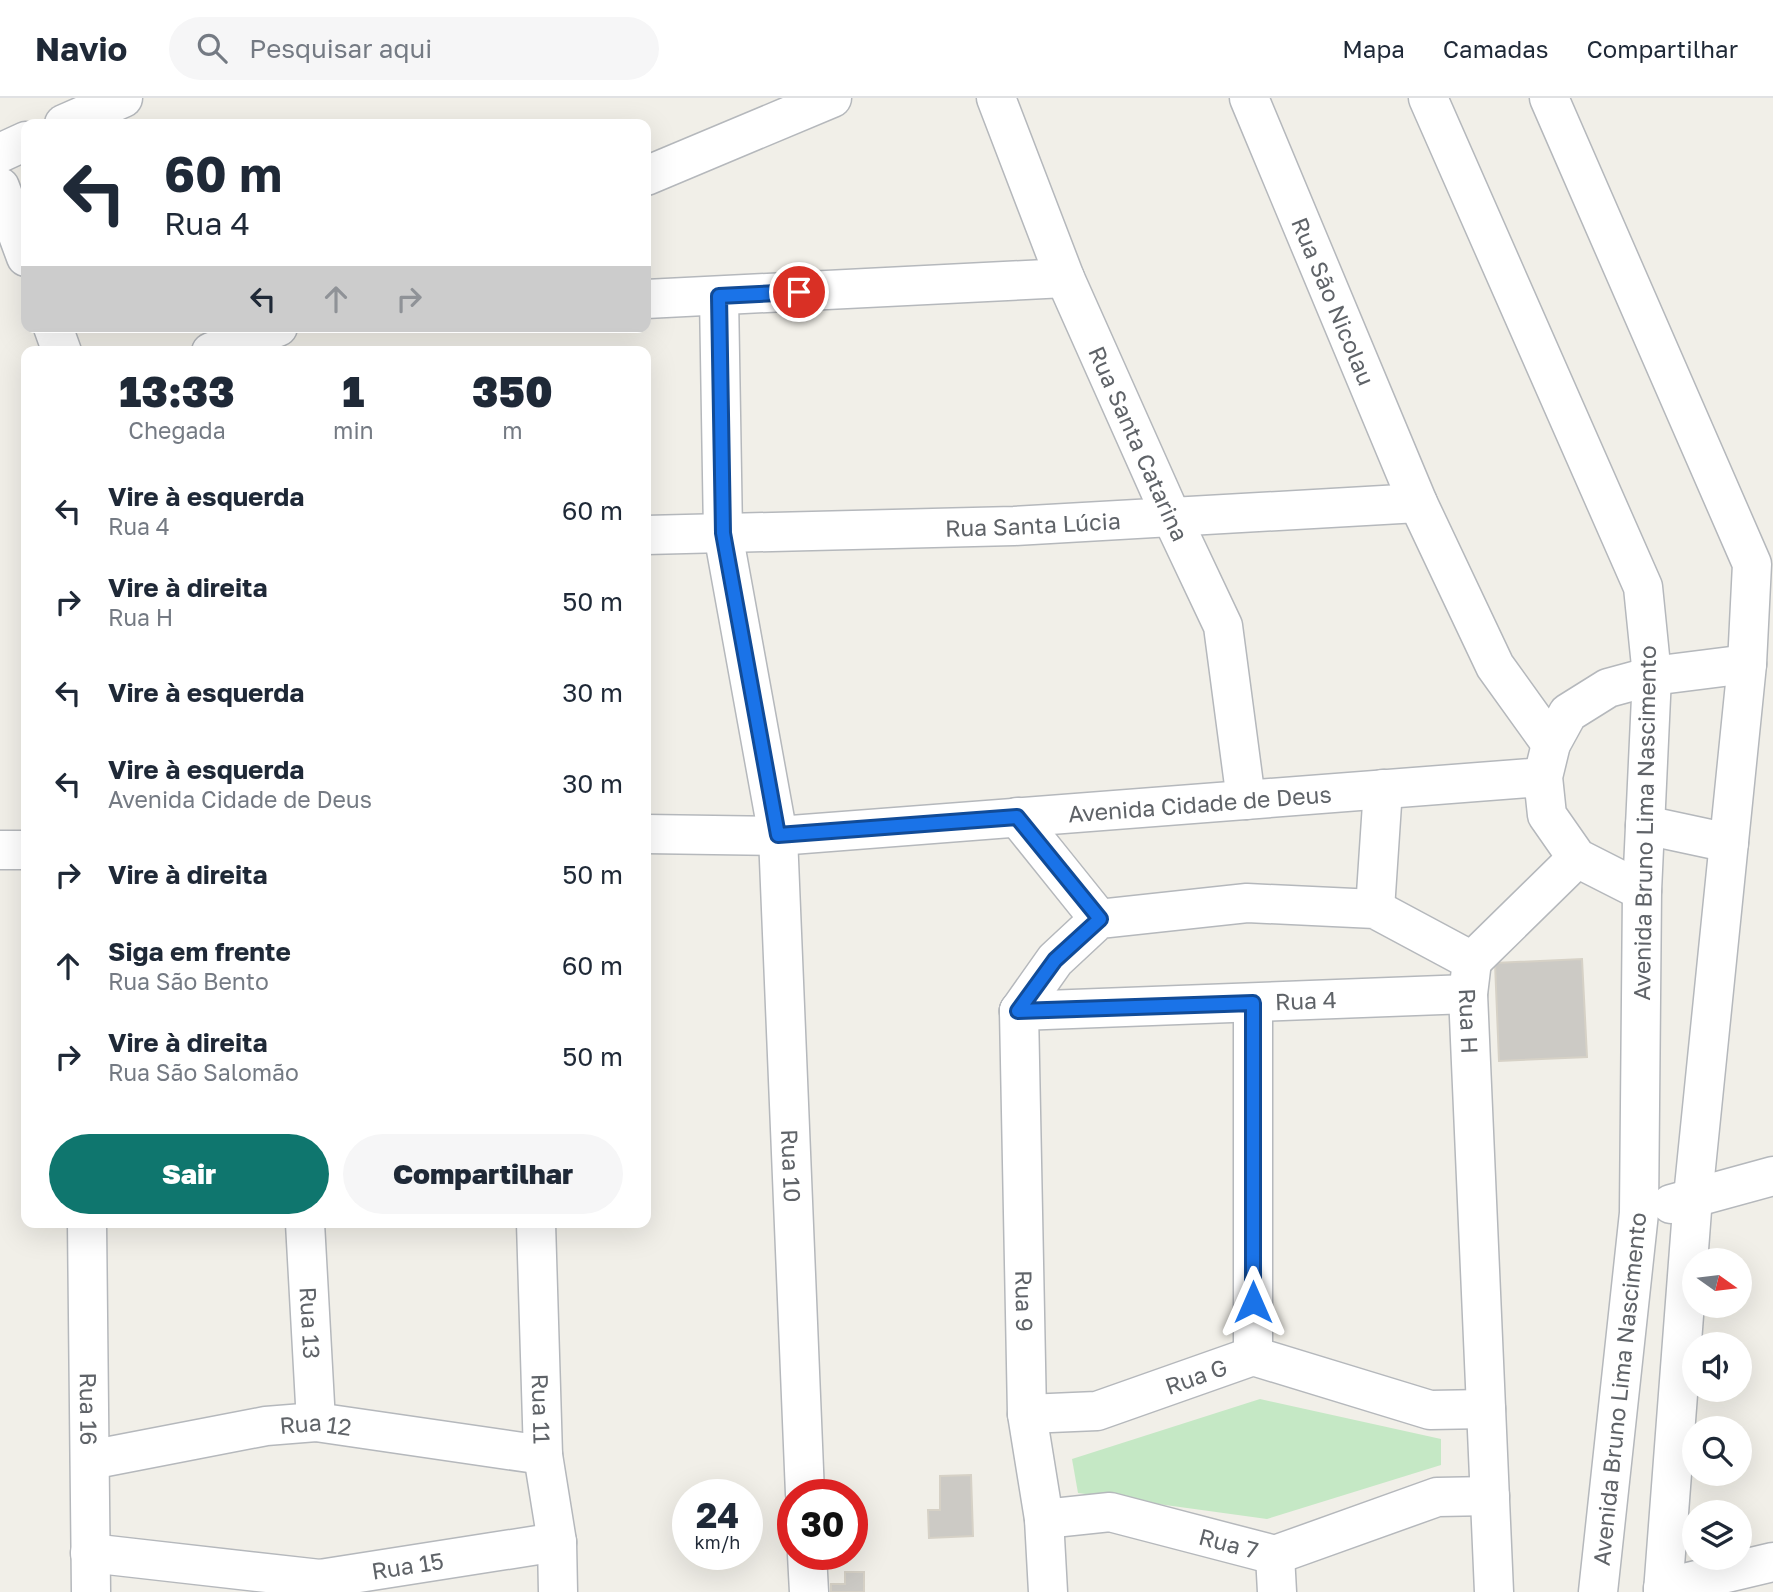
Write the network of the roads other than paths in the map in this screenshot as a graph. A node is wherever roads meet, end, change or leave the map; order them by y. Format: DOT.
graph roads {
  1 [pos="123,98"];
  2 [pos="832,98"];
  3 [pos="996,98"];
  4 [pos="1249,98"];
  5 [pos="1428,98"];
  6 [pos="1557,100"];
  7 [pos="75,119"];
  8 [pos="21,143"];
  9 [pos="0,153"];
  10 [pos="651,174"];
  11 [pos="0,187"];
  12 [pos="21,244"];
  13 [pos="1065,278"];
  14 [pos="719,296"];
  15 [pos="651,299"];
  16 [pos="262,333"];
  17 [pos="227,346"];
  18 [pos="1418,503"];
  19 [pos="1172,519"];
  20 [pos="723,533"];
  21 [pos="651,535"];
  22 [pos="1763,562"];
  23 [pos="1747,664"];
  24 [pos="1652,676"];
  25 [pos="1547,760"];
  26 [pos="1383,789"];
  27 [pos="1246,800"];
  28 [pos="1017,817"];
  29 [pos="1645,825"];
  30 [pos="651,834"];
  31 [pos="778,835"];
  32 [pos="1729,843"];
  33 [pos="0,850"];
  34 [pos="21,850"];
  35 [pos="1577,858"];
  36 [pos="1642,891"];
  37 [pos="1375,909"];
  38 [pos="1100,919"];
  39 [pos="1470,977"];
  40 [pos="1253,1003"];
  41 [pos="1018,1011"];
  42 [pos="1773,1176"];
  43 [pos="1693,1197"];
  44 [pos="1639,1213"];
  45 [pos="87,1228"];
  46 [pos="305,1228"];
  47 [pos="536,1228"];
  48 [pos="1253,1356"];
  49 [pos="1486,1409"];
  50 [pos="1027,1414"];
  51 [pos="316,1422"];
  52 [pos="543,1455"];
  53 [pos="90,1460"];
  54 [pos="804,1479"];
  55 [pos="1490,1496"];
  56 [pos="1044,1519"];
  57 [pos="557,1542"];
  58 [pos="90,1553"];
  59 [pos="1275,1555"];
  60 [pos="1773,1562"];
  61 [pos="807,1570"];
  62 [pos="321,1585"];
  63 [pos="1663,1590"];
  64 [pos="91,1592"];
  65 [pos="558,1592"];
  66 [pos="808,1592"];
  67 [pos="1048,1592"];
  68 [pos="1277,1592"];
  69 [pos="1493,1592"];
  70 [pos="1598,1592"];
  1 -- 7 [label="street"];
  2 -- 10 [label="street"];
  3 -- 13 [label="street, Rua Santa Catarina"];
  4 -- 18 [label="street, Rua São Nicolau"];
  5 -- 24 [label="street, Avenida Bruno Lima Nascimento"];
  6 -- 22 [label="street"];
  8 -- 9 [label="street"];
  11 -- 12 [label="street"];
  13 -- 14 [label="street"];
  13 -- 19 [label="street, Rua Santa Catarina"];
  14 -- 15 [label="street"];
  14 -- 20 [label="street, Rua 10"];
  16 -- 17 [label="street"];
  18 -- 19 [label="street, Rua Santa Lúcia"];
  18 -- 25 [label="street, Rua São Nicolau"];
  19 -- 20 [label="street, Rua Santa Lúcia"];
  19 -- 27 [label="street, Rua Santa Catarina"];
  20 -- 21 [label="street, Rua Santa Lúcia"];
  20 -- 31 [label="street, Rua 10"];
  22 -- 23 [label="street"];
  23 -- 24 [label="street"];
  23 -- 32 [label="street"];
  24 -- 25 [label="street"];
  24 -- 29 [label="street, Avenida Bruno Lima Nascimento"];
  25 -- 26 [label="street, Avenida Cidade de Deus"];
  25 -- 35 [label="street"];
  26 -- 27 [label="street, Avenida Cidade de Deus"];
  26 -- 37 [label="street"];
  27 -- 28 [label="street, Avenida Cidade de Deus"];
  28 -- 31 [label="street, Avenida Cidade de Deus"];
  28 -- 38 [label="street"];
  29 -- 32 [label="street"];
  29 -- 36 [label="street, Avenida Bruno Lima Nascimento"];
  30 -- 31 [label="street, Avenida Cidade de Deus"];
  31 -- 54 [label="street, Rua 10"];
  32 -- 43 [label="street"];
  33 -- 34 [label="street"];
  35 -- 36 [label="street"];
  35 -- 39 [label="street"];
  36 -- 44 [label="street, Avenida Bruno Lima Nascimento"];
  37 -- 38 [label="street, Rua H"];
  37 -- 39 [label="street, Rua H"];
  38 -- 41 [label="street"];
  39 -- 40 [label="street, Rua 4"];
  39 -- 49 [label="street, Rua H"];
  40 -- 41 [label="street, Rua 4"];
  40 -- 48 [label="street"];
  41 -- 50 [label="street, Rua 9"];
  42 -- 43 [label="street"];
  43 -- 44 [label="street"];
  43 -- 63 [label="street"];
  44 -- 70 [label="street, Avenida Bruno Lima Nascimento"];
  45 -- 53 [label="street, Rua 16"];
  46 -- 51 [label="street, Rua 13"];
  47 -- 52 [label="street, Rua 11"];
  48 -- 49 [label="street, Rua G"];
  48 -- 50 [label="street, Rua G"];
  49 -- 55 [label="street, Rua H"];
  50 -- 56 [label="street, Rua 9"];
  51 -- 52 [label="street, Rua 12"];
  51 -- 53 [label="street, Rua 12"];
  52 -- 57 [label="street, Rua 11"];
  53 -- 58 [label="street, Rua 16"];
  55 -- 59 [label="street, Rua 7"];
  55 -- 69 [label="street, Rua H"];
  56 -- 59 [label="street, Rua 7"];
  56 -- 67 [label="street, Rua 9"];
  57 -- 62 [label="street, Rua 15"];
  57 -- 65 [label="street, Rua 11"];
  58 -- 62 [label="street, Rua 15"];
  58 -- 64 [label="street, Rua 16"];
  59 -- 68 [label="street"];
  60 -- 63 [label="street"];
  61 -- 66 [label="street"];
}
